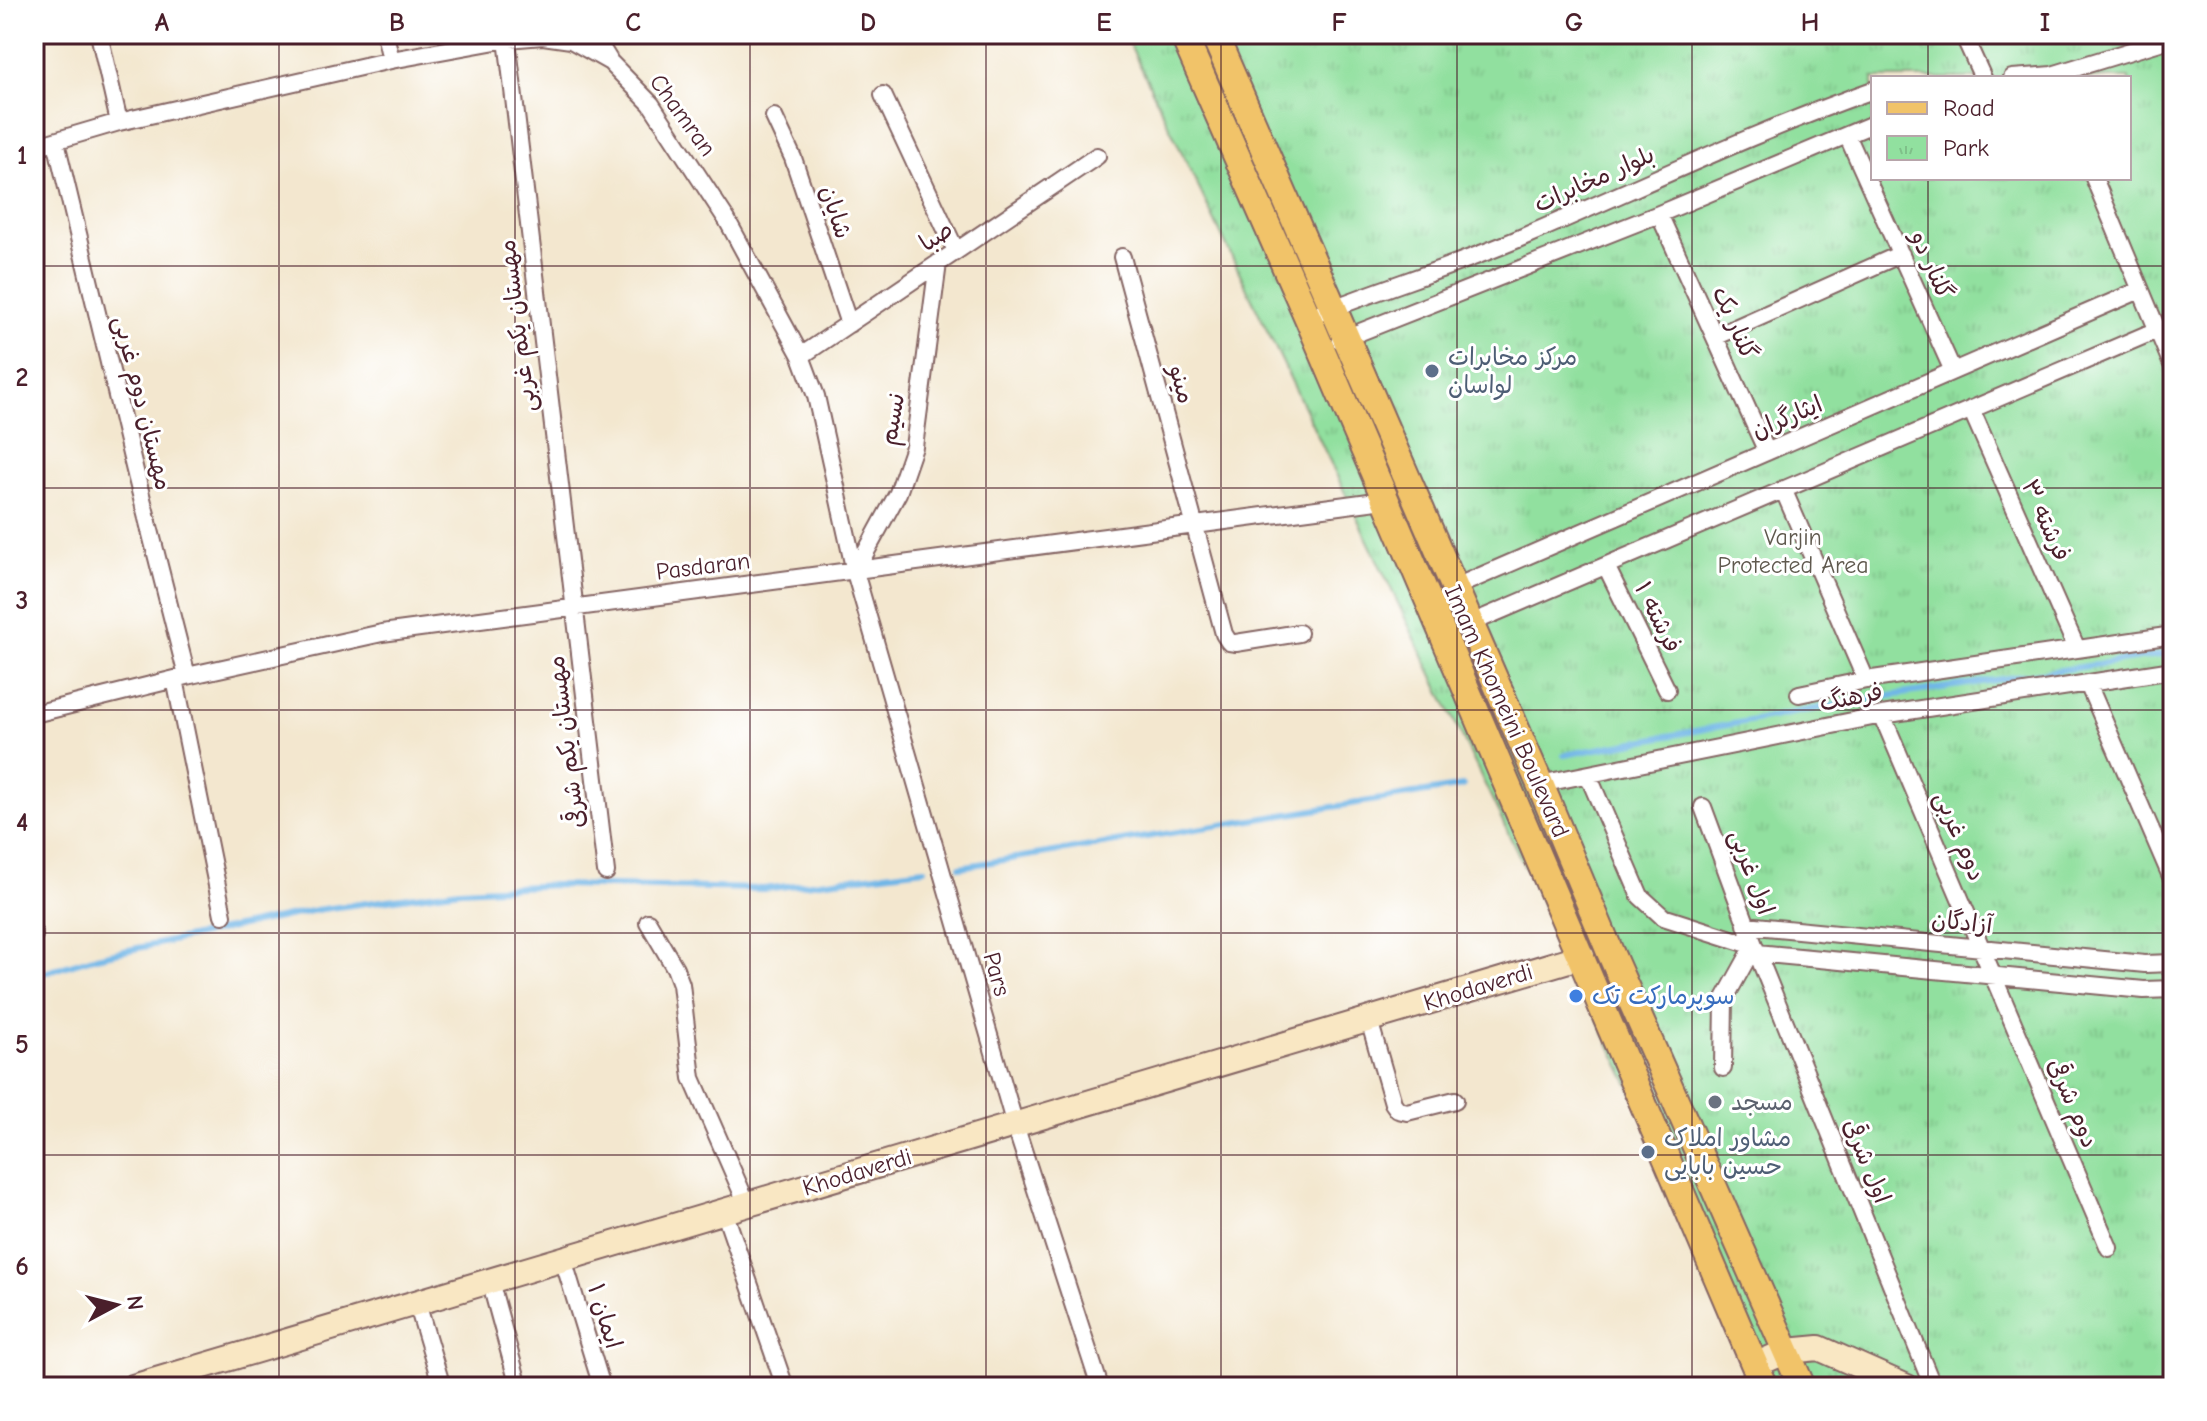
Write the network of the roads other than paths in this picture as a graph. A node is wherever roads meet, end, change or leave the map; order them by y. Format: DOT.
graph roads {
  1 [pos="99,34"];
  2 [pos="385,34"];
  3 [pos="593,34"];
  4 [pos="1183,34"];
  5 [pos="1214,34"];
  6 [pos="1963,34"];
  7 [pos="2173,38"];
  8 [pos="507,39"];
  9 [pos="391,60"];
  10 [pos="610,62"];
  11 [pos="1982,76"];
  12 [pos="2055,76"];
  13 [pos="1871,91"];
  14 [pos="883,95"];
  15 [pos="774,117"];
  16 [pos="119,122"];
  17 [pos="1871,125"];
  18 [pos="1847,135"];
  19 [pos="56,142"];
  20 [pos="34,147"];
  21 [pos="1097,156"];
  22 [pos="2095,180"];
  23 [pos="1659,214"];
  24 [pos="956,251"];
  25 [pos="1901,254"];
  26 [pos="1122,257"];
  27 [pos="938,263"];
  28 [pos="2140,290"];
  29 [pos="1320,313"];
  30 [pos="849,324"];
  31 [pos="2157,330"];
  32 [pos="1715,337"];
  33 [pos="1345,338"];
  34 [pos="1320,348"];
  35 [pos="801,356"];
  36 [pos="2173,367"];
  37 [pos="1953,371"];
  38 [pos="1971,409"];
  39 [pos="1767,452"];
  40 [pos="1783,489"];
  41 [pos="1384,500"];
  42 [pos="1196,525"];
  43 [pos="1606,566"];
  44 [pos="855,572"];
  45 [pos="1453,588"];
  46 [pos="574,607"];
  47 [pos="1469,624"];
  48 [pos="1299,633"];
  49 [pos="2173,635"];
  50 [pos="2077,649"];
  51 [pos="2173,670"];
  52 [pos="181,677"];
  53 [pos="1866,680"];
  54 [pos="2088,684"];
  55 [pos="1667,690"];
  56 [pos="1799,694"];
  57 [pos="34,714"];
  58 [pos="1882,715"];
  59 [pos="1588,775"];
  60 [pos="1540,784"];
  61 [pos="1703,807"];
  62 [pos="606,872"];
  63 [pos="2173,881"];
  64 [pos="223,915"];
  65 [pos="648,922"];
  66 [pos="1746,925"];
  67 [pos="1982,948"];
  68 [pos="1755,949"];
  69 [pos="1582,956"];
  70 [pos="2173,963"];
  71 [pos="1994,976"];
  72 [pos="2173,989"];
  73 [pos="1369,1020"];
  74 [pos="1723,1068"];
  75 [pos="1455,1100"];
  76 [pos="1015,1125"];
  77 [pos="736,1208"];
  78 [pos="2109,1248"];
  79 [pos="563,1259"];
  80 [pos="490,1281"];
  81 [pos="417,1303"];
  82 [pos="1787,1351"];
  83 [pos="1760,1376"];
  84 [pos="133,1387"];
  85 [pos="442,1387"];
  86 [pos="519,1387"];
  87 [pos="602,1387"];
  88 [pos="785,1387"];
  89 [pos="1100,1387"];
  90 [pos="1802,1387"];
  91 [pos="1907,1387"];
  92 [pos="1933,1387"];
  1 -- 16 [label="street"];
  2 -- 9 [label="street"];
  3 -- 10 [label="street"];
  4 -- 29 [label="main road, Imam Khomeini Boulevard"];
  5 -- 29 [label="main road, Imam Khomeini Boulevard"];
  6 -- 11 [label="street"];
  7 -- 12 [label="street"];
  8 -- 9 [label="street, Chamran"];
  8 -- 10 [label="street, Chamran"];
  8 -- 46 [label="street, مهستان یکم غربی"];
  9 -- 16 [label="street, Chamran"];
  10 -- 35 [label="street, Chamran"];
  13 -- 29 [label="street, بلوار مخابرات"];
  14 -- 24 [label="street"];
  15 -- 30 [label="street, شایان"];
  16 -- 19 [label="street, Chamran"];
  17 -- 18 [label="street"];
  18 -- 23 [label="street"];
  18 -- 25 [label="street, گلنار دو"];
  19 -- 20 [label="street, Chamran"];
  19 -- 52 [label="street, مهستان دوم غربی"];
  21 -- 24 [label="street, صبا"];
  22 -- 28 [label="street"];
  23 -- 32 [label="street, گلنار یک"];
  23 -- 33 [label="street"];
  24 -- 27 [label="street, صبا"];
  25 -- 32 [label="street"];
  25 -- 37 [label="street, گلنار دو"];
  26 -- 42 [label="street, مینو"];
  27 -- 30 [label="street, صبا"];
  27 -- 44 [label="street, نسیم"];
  28 -- 31 [label="street"];
  28 -- 37 [label="street, ایثارگران"];
  29 -- 33 [label="main road, Imam Khomeini Boulevard"];
  29 -- 34 [label="main road, Imam Khomeini Boulevard"];
  30 -- 35 [label="street, صبا"];
  31 -- 36 [label="street"];
  31 -- 38 [label="street"];
  32 -- 39 [label="street, گلنار یک"];
  33 -- 34 [label="street"];
  33 -- 45 [label="main road, Imam Khomeini Boulevard"];
  34 -- 41 [label="main road, Imam Khomeini Boulevard"];
  35 -- 44 [label="street, Chamran"];
  37 -- 39 [label="street, ایثارگران"];
  38 -- 40 [label="street"];
  38 -- 50 [label="street, فرشته ۳"];
  39 -- 45 [label="street, ایثارگران"];
  40 -- 43 [label="street"];
  40 -- 53 [label="street"];
  41 -- 42 [label="street, Pasdaran"];
  41 -- 69 [label="main road, Imam Khomeini Boulevard"];
  42 -- 44 [label="street, Pasdaran"];
  42 -- 48 [label="street, مینو"];
  43 -- 47 [label="street"];
  43 -- 55 [label="street, فرشته ۱"];
  44 -- 46 [label="street, Pasdaran"];
  44 -- 76 [label="street, Pars"];
  45 -- 47 [label="main road, Imam Khomeini Boulevard"];
  46 -- 52 [label="street, Pasdaran"];
  46 -- 62 [label="street, مهستان یکم شرقی"];
  47 -- 60 [label="main road, Imam Khomeini Boulevard"];
  49 -- 50 [label="street"];
  50 -- 53 [label="street"];
  51 -- 54 [label="street, فرهنگ"];
  52 -- 57 [label="street, Pasdaran"];
  52 -- 64 [label="street, مهستان دوم غربی"];
  53 -- 56 [label="street"];
  54 -- 58 [label="street, فرهنگ"];
  54 -- 63 [label="street"];
  58 -- 59 [label="street, فرهنگ"];
  58 -- 67 [label="street, دوم غربی"];
  59 -- 60 [label="street, فرهنگ"];
  59 -- 68 [label="street"];
  60 -- 82 [label="main road, Imam Khomeini Boulevard"];
  61 -- 66 [label="street, اول غربی"];
  65 -- 77 [label="street"];
  66 -- 67 [label="street, آزادگان"];
  66 -- 68 [label="street, اول غربی"];
  67 -- 70 [label="street, آزادگان"];
  67 -- 71 [label="street, دوم غربی"];
  68 -- 71 [label="street"];
  68 -- 74 [label="street"];
  68 -- 92 [label="street, اول شرقی"];
  69 -- 73 [label="street, Khodaverdi"];
  69 -- 83 [label="main road, Imam Khomeini Boulevard"];
  71 -- 72 [label="street"];
  71 -- 78 [label="street, دوم شرقی"];
  73 -- 75 [label="street"];
  73 -- 76 [label="street, Khodaverdi"];
  76 -- 77 [label="street, Khodaverdi"];
  76 -- 89 [label="street, Pars"];
  77 -- 79 [label="street, Khodaverdi"];
  77 -- 88 [label="street"];
  79 -- 80 [label="street, Khodaverdi"];
  79 -- 87 [label="street, ایمان ۱"];
  80 -- 81 [label="street, Khodaverdi"];
  80 -- 86 [label="street"];
  81 -- 84 [label="street, Khodaverdi"];
  81 -- 85 [label="street"];
  82 -- 83 [label="street"];
  82 -- 90 [label="main road, Imam Khomeini Boulevard"];
  82 -- 91 [label="street"];
}
